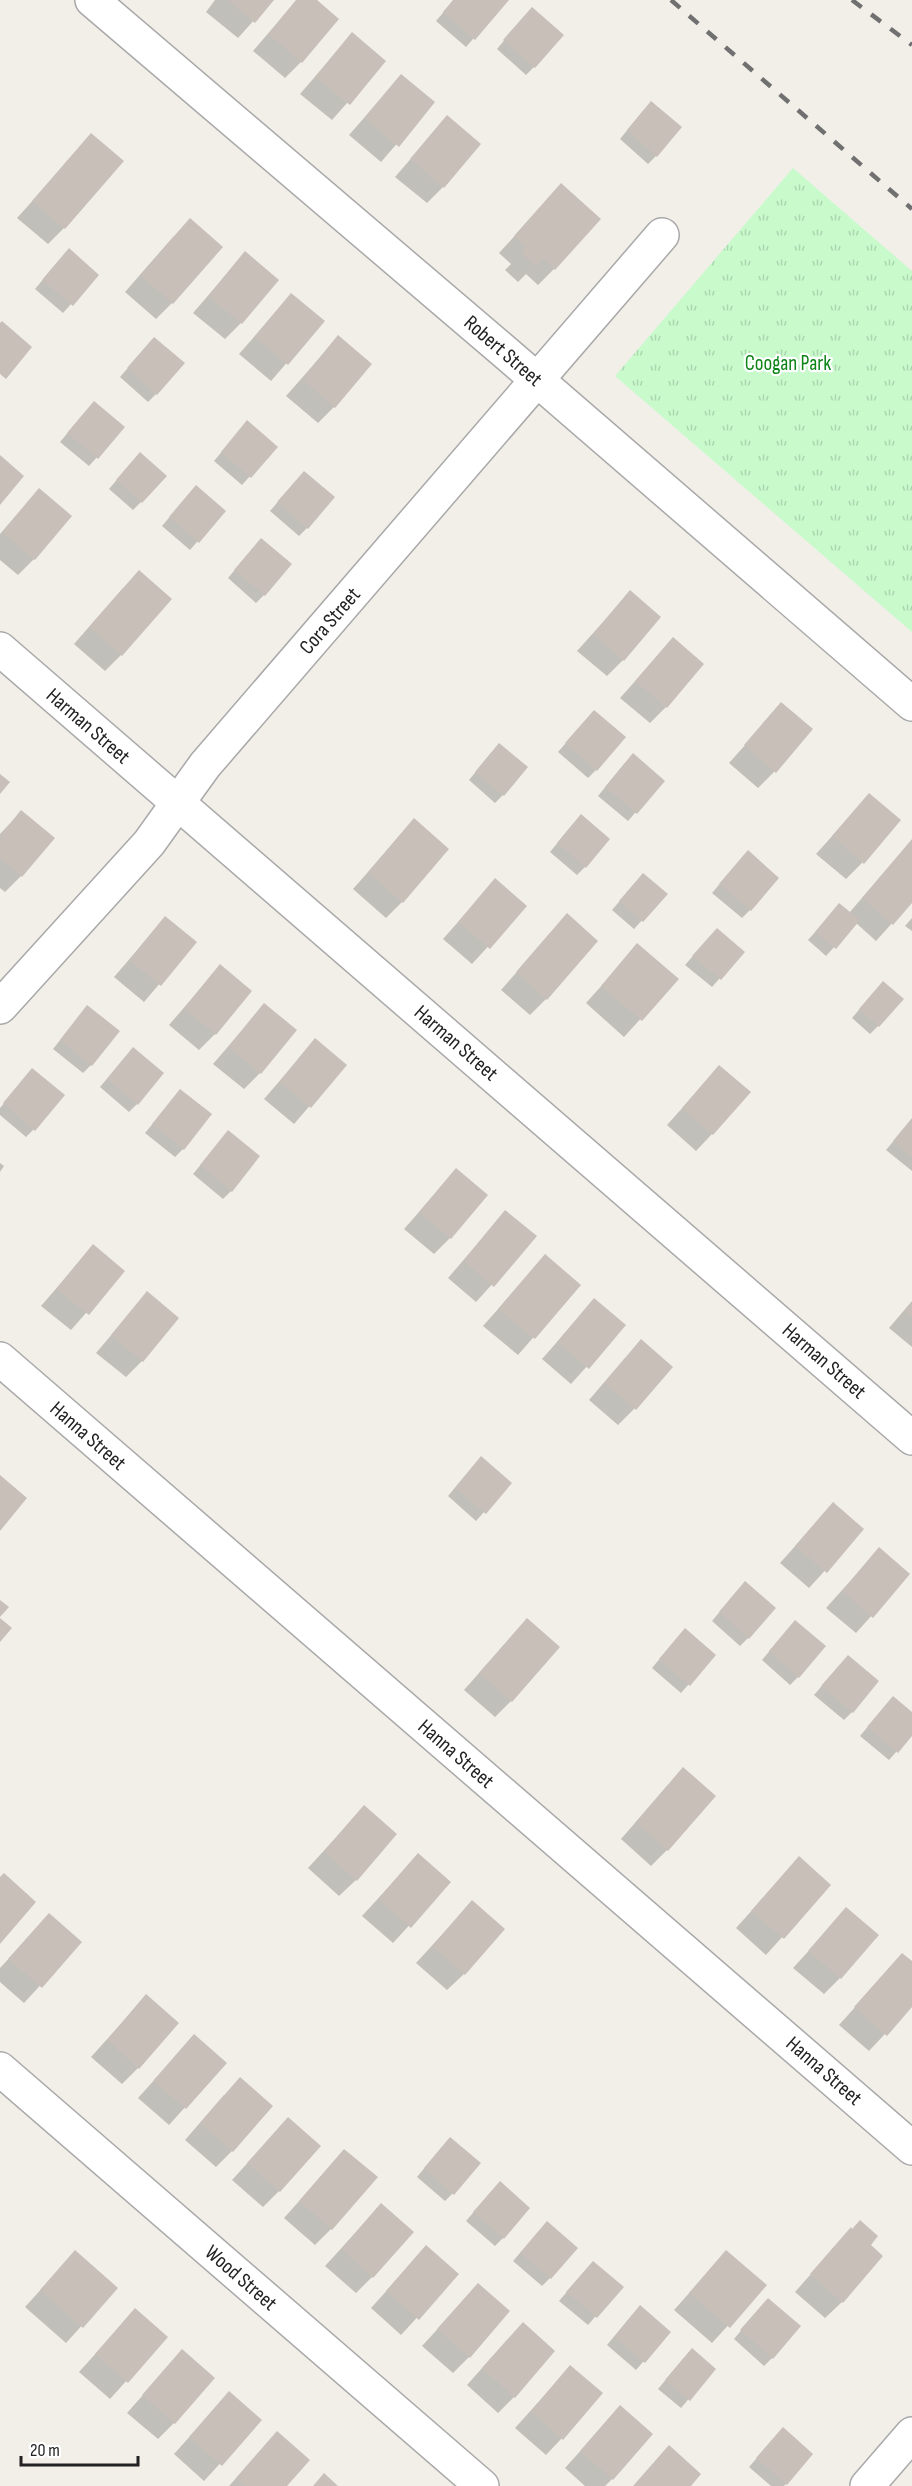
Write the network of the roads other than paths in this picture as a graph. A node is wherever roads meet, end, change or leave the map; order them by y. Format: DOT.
graph roads {
  1 [pos="93,0"];
  2 [pos="662,235"];
  3 [pos="538,381"];
  4 [pos="0,649"];
  5 [pos="912,704"];
  6 [pos="178,803"];
  7 [pos="0,1006"];
  8 [pos="0,1359"];
  9 [pos="912,1438"];
  10 [pos="0,2069"];
  11 [pos="912,2148"];
  12 [pos="912,2434"];
  13 [pos="482,2486"];
  14 [pos="867,2486"];
  1 -- 3 [label="street, Robert Street"];
  2 -- 3 [label="street, Cora Street"];
  3 -- 5 [label="street, Robert Street"];
  3 -- 6 [label="street, Cora Street"];
  4 -- 6 [label="street, Harman Street"];
  6 -- 7 [label="street, Cora Street"];
  6 -- 9 [label="street, Harman Street"];
  8 -- 11 [label="street, Hanna Street"];
  10 -- 13 [label="street, Wood Street"];
  12 -- 14 [label="street"];
}
